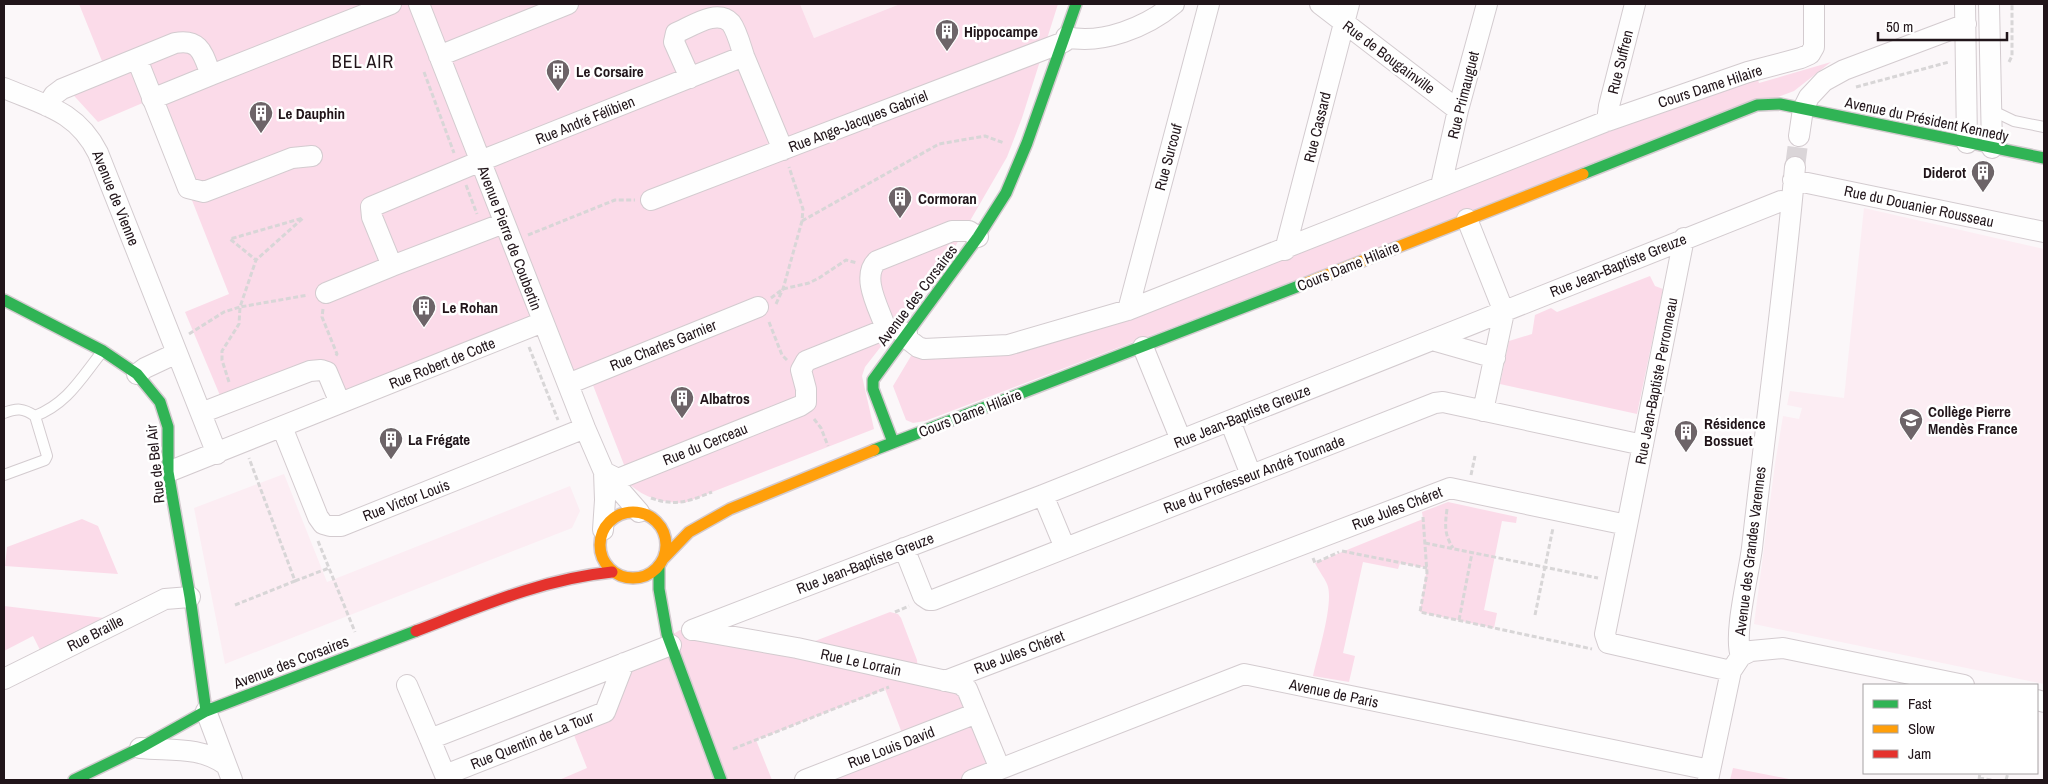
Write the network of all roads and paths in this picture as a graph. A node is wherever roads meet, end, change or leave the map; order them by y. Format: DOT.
graph roads {
  1 [pos="391,4"];
  2 [pos="419,4"];
  3 [pos="1076,4"];
  4 [pos="1174,4"];
  5 [pos="1320,4"];
  6 [pos="1349,4"];
  7 [pos="1487,4"];
  8 [pos="1635,4"];
  9 [pos="1814,4"];
  10 [pos="1965,4"];
  11 [pos="1989,4"];
  12 [pos="1206,5"];
  13 [pos="555,6"];
  14 [pos="1344,23"];
  15 [pos="1966,24"];
  16 [pos="1065,39"];
  17 [pos="439,56"];
  18 [pos="744,56"];
  19 [pos="1966,58"];
  20 [pos="137,59"];
  21 [pos="211,75"];
  22 [pos="690,78"];
  23 [pos="4,88"];
  24 [pos="1851,88"];
  25 [pos="152,98"];
  26 [pos="47,106"];
  27 [pos="1803,109"];
  28 [pos="1458,110"];
  29 [pos="1991,110"];
  30 [pos="1607,121"];
  31 [pos="2044,126"];
  32 [pos="1799,136"];
  33 [pos="1967,143"];
  34 [pos="1992,148"];
  35 [pos="783,150"];
  36 [pos="1024,152"];
  37 [pos="312,156"];
  38 [pos="2044,158"];
  39 [pos="480,162"];
  40 [pos="1794,174"];
  41 [pos="1441,186"];
  42 [pos="651,200"];
  43 [pos="1791,204"];
  44 [pos="1467,218"];
  45 [pos="802,221"];
  46 [pos="504,223"];
  47 [pos="2044,232"];
  48 [pos="978,237"];
  49 [pos="1684,238"];
  50 [pos="511,242"];
  51 [pos="1285,250"];
  52 [pos="256,260"];
  53 [pos="392,266"];
  54 [pos="872,266"];
  55 [pos="783,289"];
  56 [pos="326,293"];
  57 [pos="4,300"];
  58 [pos="240,307"];
  59 [pos="769,309"];
  60 [pos="1128,310"];
  61 [pos="1504,312"];
  62 [pos="543,322"];
  63 [pos="886,329"];
  64 [pos="906,336"];
  65 [pos="1432,340"];
  66 [pos="1144,347"];
  67 [pos="175,348"];
  68 [pos="103,352"];
  69 [pos="1495,358"];
  70 [pos="801,370"];
  71 [pos="327,372"];
  72 [pos="137,374"];
  73 [pos="568,384"];
  74 [pos="340,403"];
  75 [pos="803,404"];
  76 [pos="224,405"];
  77 [pos="1483,411"];
  78 [pos="4,413"];
  79 [pos="201,413"];
  80 [pos="35,416"];
  81 [pos="1230,421"];
  82 [pos="282,428"];
  83 [pos="585,428"];
  84 [pos="1182,440"];
  85 [pos="894,442"];
  86 [pos="243,443"];
  87 [pos="1643,445"];
  88 [pos="828,447"];
  89 [pos="217,454"];
  90 [pos="168,472"];
  91 [pos="604,472"];
  92 [pos="1251,474"];
  93 [pos="4,475"];
  94 [pos="1450,488"];
  95 [pos="1042,495"];
  96 [pos="1421,499"];
  97 [pos="730,509"];
  98 [pos="644,514"];
  99 [pos="692,517"];
  100 [pos="674,520"];
  101 [pos="1554,521"];
  102 [pos="322,523"];
  103 [pos="1627,525"];
  104 [pos="601,535"];
  105 [pos="1425,543"];
  106 [pos="904,548"];
  107 [pos="1065,548"];
  108 [pos="1453,548"];
  109 [pos="1342,551"];
  110 [pos="1472,553"];
  111 [pos="586,554"];
  112 [pos="662,562"];
  113 [pos="570,566"];
  114 [pos="1544,567"];
  115 [pos="329,568"];
  116 [pos="1427,568"];
  117 [pos="612,572"];
  118 [pos="624,578"];
  119 [pos="295,581"];
  120 [pos="1616,581"];
  121 [pos="526,589"];
  122 [pos="636,590"];
  123 [pos="190,597"];
  124 [pos="235,605"];
  125 [pos="652,612"];
  126 [pos="1535,615"];
  127 [pos="1459,620"];
  128 [pos="692,630"];
  129 [pos="669,639"];
  130 [pos="1598,650"];
  131 [pos="363,651"];
  132 [pos="624,663"];
  133 [pos="1736,663"];
  134 [pos="918,675"];
  135 [pos="4,679"];
  136 [pos="945,681"];
  137 [pos="1959,684"];
  138 [pos="407,685"];
  139 [pos="206,711"];
  140 [pos="977,713"];
  141 [pos="430,739"];
  142 [pos="140,748"];
  143 [pos="712,758"];
  144 [pos="1000,769"];
  145 [pos="229,773"];
  146 [pos="1709,775"];
  147 [pos="1979,779"];
  148 [pos="74,780"];
  149 [pos="721,780"];
  150 [pos="805,780"];
  151 [pos="972,780"];
  152 [pos="1992,780"];
  1 -- 21 [label="street"];
  2 -- 17 [label="street, Avenue Pierre de Coubertin"];
  3 -- 16 [label="street, Avenue des Corsaires"];
  4 -- 16 [label="street"];
  5 -- 14 [label="street, Rue de Bougainville"];
  6 -- 14 [label="street, Rue Cassard"];
  7 -- 28 [label="street, Rue Primauguet"];
  8 -- 30 [label="street, Rue Suffren"];
  9 -- 30 [label="street, Cours Dame Hilaire"];
  10 -- 15 [label="street"];
  11 -- 29 [label="street"];
  12 -- 60 [label="street, Rue Surcouf"];
  13 -- 17 [label="street"];
  14 -- 28 [label="street, Rue de Bougainville"];
  14 -- 51 [label="street, Rue Cassard"];
  15 -- 19 [label="street"];
  15 -- 27 [label="street"];
  16 -- 35 [label="street, Rue Ange-Jacques Gabriel"];
  16 -- 36 [label="street, Avenue des Corsaires"];
  17 -- 39 [label="street, Avenue Pierre de Coubertin"];
  18 -- 22 [label="street, Rue André Félibien"];
  18 -- 22 [label="street"];
  18 -- 35 [label="street"];
  19 -- 24 [label="path"];
  19 -- 33 [label="street"];
  20 -- 21 [label="street"];
  20 -- 25 [label="street"];
  20 -- 26 [label="street"];
  21 -- 25 [label="street"];
  22 -- 39 [label="street, Rue André Félibien"];
  23 -- 26 [label="street, Avenue de Vienne"];
  25 -- 37 [label="street"];
  26 -- 67 [label="street, Avenue de Vienne"];
  27 -- 32 [label="street"];
  27 -- 33 [label="street, Avenue du Président Kennedy"];
  27 -- 44 [label="street, Cours Dame Hilaire"];
  28 -- 41 [label="street, Rue Primauguet"];
  29 -- 31 [label="lane"];
  29 -- 34 [label="street"];
  30 -- 41 [label="street, Cours Dame Hilaire"];
  33 -- 34 [label="street, Avenue du Président Kennedy"];
  34 -- 38 [label="street, Avenue du Président Kennedy"];
  35 -- 42 [label="street, Rue Ange-Jacques Gabriel"];
  35 -- 45 [label="path"];
  36 -- 45 [label="path"];
  36 -- 48 [label="street, Avenue des Corsaires"];
  39 -- 46 [label="street, Avenue Pierre de Coubertin"];
  39 -- 53 [label="street, Rue André Félibien"];
  40 -- 43 [label="street, Avenue des Grandes Varennes"];
  40 -- 47 [label="street, Rue du Douanier Rousseau"];
  41 -- 51 [label="street, Cours Dame Hilaire"];
  42 -- 50 [label="path"];
  43 -- 49 [label="street, Rue Jean-Baptiste Greuze"];
  43 -- 133 [label="street, Avenue des Grandes Varennes"];
  44 -- 61 [label="street"];
  44 -- 66 [label="street, Cours Dame Hilaire"];
  45 -- 55 [label="path"];
  46 -- 50 [label="street, Avenue Pierre de Coubertin"];
  46 -- 53 [label="street"];
  48 -- 54 [label="street"];
  48 -- 64 [label="street, Avenue des Corsaires"];
  49 -- 61 [label="street, Rue Jean-Baptiste Greuze"];
  49 -- 87 [label="street, Rue Jean-Baptiste Perronneau"];
  50 -- 62 [label="street, Avenue Pierre de Coubertin"];
  51 -- 60 [label="street, Cours Dame Hilaire"];
  52 -- 52 [label="path"];
  52 -- 58 [label="path"];
  53 -- 56 [label="street"];
  54 -- 55 [label="path"];
  54 -- 63 [label="street"];
  55 -- 59 [label="path"];
  56 -- 58 [label="path"];
  56 -- 71 [label="path"];
  57 -- 68 [label="street, Rue de Bel Air"];
  58 -- 67 [label="path"];
  58 -- 76 [label="path"];
  59 -- 70 [label="path"];
  59 -- 73 [label="street, Rue Charles Garnier"];
  60 -- 64 [label="street, Cours Dame Hilaire"];
  61 -- 65 [label="street, Rue Jean-Baptiste Greuze"];
  61 -- 69 [label="street"];
  62 -- 73 [label="street, Avenue Pierre de Coubertin"];
  62 -- 74 [label="street, Rue Robert de Cotte"];
  63 -- 64 [label="street, Cours Dame Hilaire"];
  63 -- 70 [label="street"];
  64 -- 85 [label="street, Avenue des Corsaires"];
  65 -- 69 [label="street"];
  65 -- 81 [label="street, Rue Jean-Baptiste Greuze"];
  66 -- 84 [label="street"];
  66 -- 85 [label="street, Cours Dame Hilaire"];
  67 -- 72 [label="street"];
  67 -- 79 [label="street, Avenue de Vienne"];
  68 -- 72 [label="street, Rue de Bel Air"];
  68 -- 80 [label="lane"];
  69 -- 77 [label="street"];
  70 -- 75 [label="street"];
  71 -- 74 [label="street"];
  71 -- 76 [label="street"];
  72 -- 90 [label="street, Rue de Bel Air"];
  73 -- 83 [label="street, Avenue Pierre de Coubertin"];
  74 -- 82 [label="street, Rue Robert de Cotte"];
  75 -- 88 [label="path"];
  75 -- 91 [label="street, Rue du Cerceau"];
  76 -- 79 [label="street"];
  77 -- 87 [label="street, Rue du Professeur André Tournade"];
  77 -- 92 [label="street, Rue du Professeur André Tournade"];
  78 -- 80 [label="lane"];
  79 -- 89 [label="street, Avenue de Vienne"];
  80 -- 93 [label="lane"];
  81 -- 84 [label="street, Rue Jean-Baptiste Greuze"];
  81 -- 92 [label="street"];
  82 -- 86 [label="street, Rue Robert de Cotte"];
  82 -- 102 [label="street"];
  83 -- 91 [label="street, Avenue Pierre de Coubertin"];
  83 -- 102 [label="street, Rue Victor Louis"];
  84 -- 95 [label="street, Rue Jean-Baptiste Greuze"];
  85 -- 97 [label="street"];
  86 -- 89 [label="street, Rue Robert de Cotte"];
  86 -- 119 [label="path"];
  87 -- 103 [label="street, Rue Jean-Baptiste Perronneau"];
  89 -- 90 [label="street, Rue Robert de Cotte"];
  90 -- 123 [label="street, Rue de Bel Air"];
  91 -- 98 [label="street, Avenue Pierre de Coubertin"];
  91 -- 104 [label="street, Avenue Pierre de Coubertin"];
  92 -- 107 [label="street, Rue du Professeur André Tournade"];
  94 -- 96 [label="street, Rue Jules Chéret"];
  94 -- 103 [label="street, Rue Jules Chéret"];
  94 -- 108 [label="path"];
  95 -- 106 [label="street, Rue Jean-Baptiste Greuze"];
  95 -- 107 [label="street"];
  96 -- 105 [label="path"];
  96 -- 136 [label="street, Rue Jules Chéret"];
  97 -- 99 [label="street"];
  97 -- 112 [label="street"];
  98 -- 100 [label="street"];
  98 -- 104 [label="street"];
  98 -- 112 [label="street"];
  101 -- 114 [label="path"];
  102 -- 115 [label="path"];
  103 -- 120 [label="street"];
  104 -- 111 [label="street"];
  104 -- 117 [label="street"];
  105 -- 108 [label="path"];
  105 -- 116 [label="path"];
  106 -- 107 [label="street, Rue du Professeur André Tournade"];
  106 -- 128 [label="street, Rue Jean-Baptiste Greuze"];
  108 -- 110 [label="path"];
  109 -- 116 [label="path"];
  110 -- 114 [label="path"];
  110 -- 127 [label="path"];
  112 -- 118 [label="street"];
  112 -- 129 [label="street"];
  113 -- 121 [label="street, Avenue des Corsaires"];
  114 -- 120 [label="path"];
  114 -- 126 [label="path"];
  115 -- 119 [label="path"];
  115 -- 131 [label="path"];
  116 -- 127 [label="path"];
  117 -- 118 [label="street"];
  117 -- 121 [label="street, Avenue des Corsaires"];
  118 -- 122 [label="street"];
  119 -- 124 [label="path"];
  120 -- 133 [label="street"];
  121 -- 131 [label="street, Avenue des Corsaires"];
  123 -- 135 [label="street, Rue Braille"];
  123 -- 139 [label="street, Rue de Bel Air"];
  125 -- 129 [label="street"];
  127 -- 130 [label="path"];
  128 -- 129 [label="street, Rue Le Lorrain"];
  128 -- 134 [label="street, Rue Le Lorrain"];
  129 -- 132 [label="street"];
  129 -- 143 [label="street"];
  131 -- 139 [label="street, Avenue des Corsaires"];
  132 -- 141 [label="street"];
  132 -- 141 [label="street, Rue Quentin de La Tour"];
  133 -- 137 [label="street"];
  133 -- 146 [label="street, Avenue des Grandes Varennes"];
  134 -- 136 [label="street, Rue Le Lorrain"];
  134 -- 143 [label="path"];
  136 -- 140 [label="street, Rue Le Lorrain"];
  138 -- 141 [label="street"];
  139 -- 142 [label="street, Avenue des Corsaires"];
  139 -- 145 [label="street"];
  140 -- 144 [label="street, Rue Le Lorrain"];
  140 -- 150 [label="street, Rue Louis David"];
  142 -- 145 [label="street"];
  142 -- 148 [label="street, Avenue des Corsaires"];
  143 -- 149 [label="street"];
  144 -- 146 [label="street, Avenue de Paris"];
  144 -- 151 [label="street, Avenue de Paris"];
  147 -- 152 [label="path"];
}
